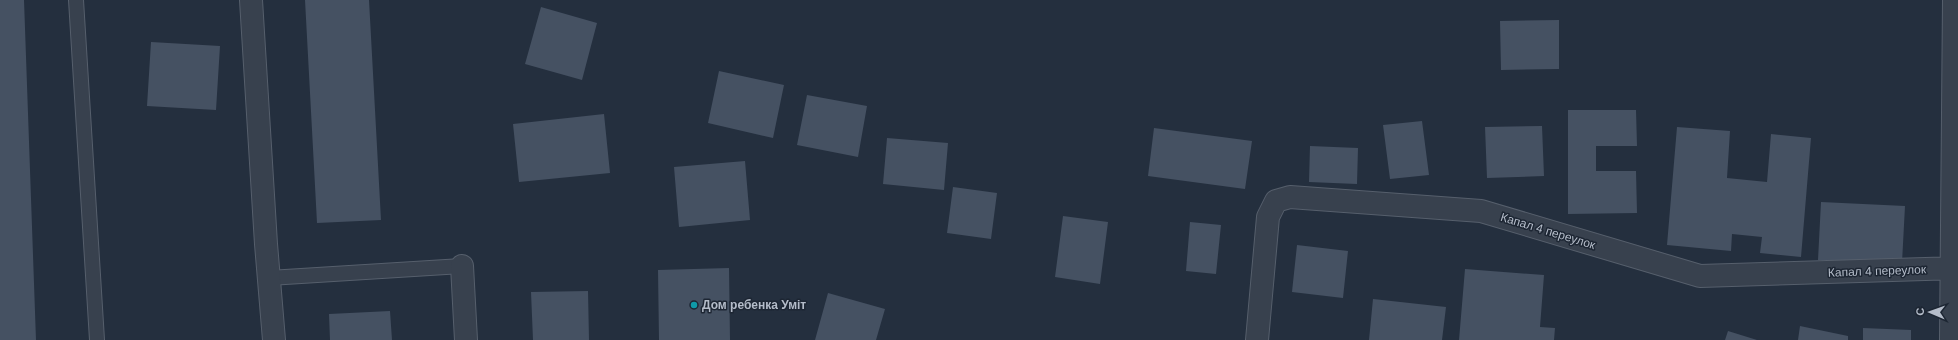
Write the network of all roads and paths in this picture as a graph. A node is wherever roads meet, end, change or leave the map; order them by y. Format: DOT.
graph roads {
  1 [pos="76,0"];
  2 [pos="251,0"];
  3 [pos="1954,0"];
  4 [pos="462,266"];
  5 [pos="1954,268"];
  6 [pos="269,278"];
  7 [pos="97,340"];
  8 [pos="274,340"];
  9 [pos="466,340"];
  10 [pos="1256,340"];
  11 [pos="1952,340"];
  1 -- 7 [label="lane"];
  2 -- 6 [label="street"];
  3 -- 5 [label="street"];
  4 -- 6 [label="lane"];
  4 -- 9 [label="street"];
  5 -- 10 [label="street, Капал 4 переулок"];
  5 -- 11 [label="street"];
  6 -- 8 [label="street"];
}
